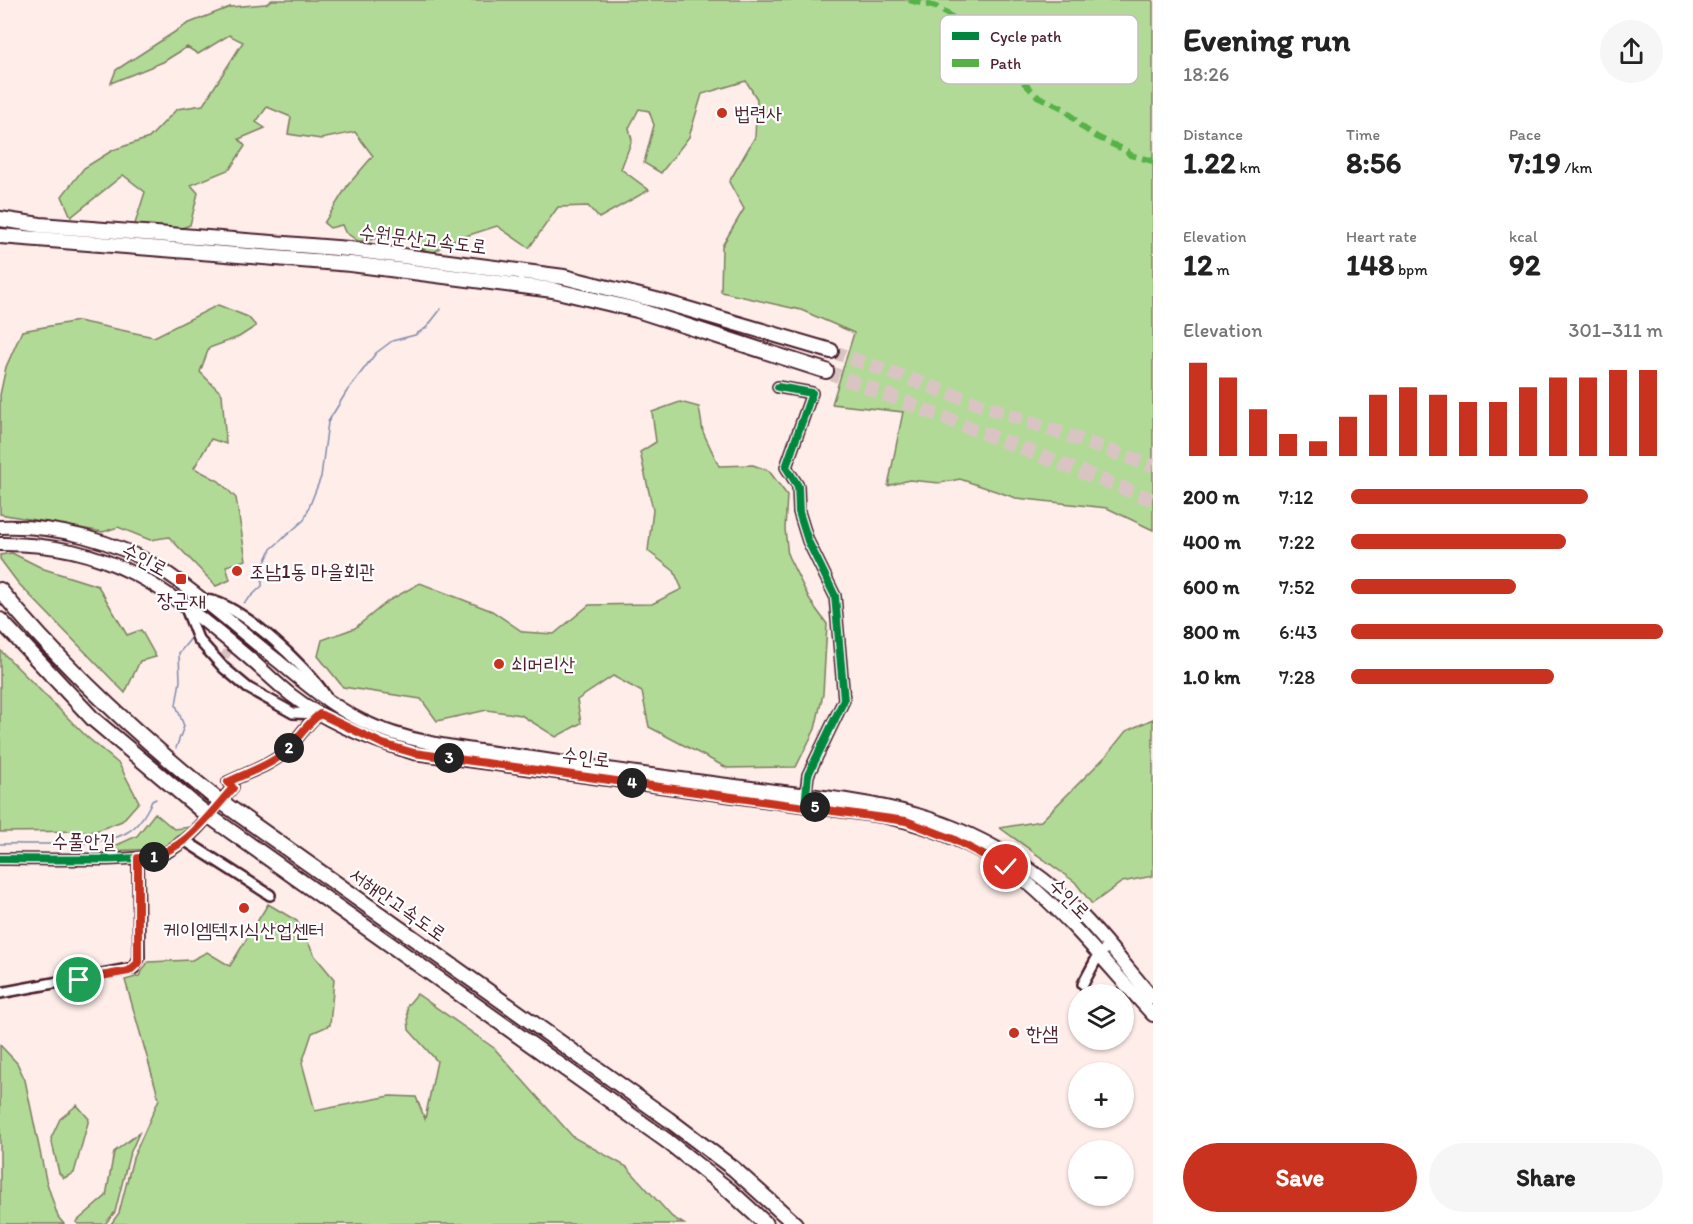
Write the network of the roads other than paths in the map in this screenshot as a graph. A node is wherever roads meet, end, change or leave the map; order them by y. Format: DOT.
graph roads {
  1 [pos="0,219"];
  2 [pos="0,236"];
  3 [pos="831,351"];
  4 [pos="826,371"];
  5 [pos="778,387"];
  6 [pos="0,527"];
  7 [pos="0,544"];
  8 [pos="0,590"];
  9 [pos="201,600"];
  10 [pos="185,606"];
  11 [pos="0,620"];
  12 [pos="327,700"];
  13 [pos="320,714"];
  14 [pos="805,800"];
  15 [pos="184,840"];
  16 [pos="138,858"];
  17 [pos="0,859"];
  18 [pos="270,895"];
  19 [pos="1108,946"];
  20 [pos="1098,956"];
  21 [pos="1083,984"];
  22 [pos="0,993"];
  23 [pos="1153,998"];
  24 [pos="1153,1015"];
  25 [pos="730,1191"];
  26 [pos="755,1224"];
  27 [pos="766,1224"];
  28 [pos="795,1224"];
  1 -- 3 [label="highway, 수원문산고속도로"];
  2 -- 4 [label="highway, 수원문산고속도로"];
  5 -- 14 [label="street"];
  6 -- 9 [label="main road, 수인로"];
  7 -- 10 [label="main road, 수인로"];
  8 -- 28 [label="highway, 서해안고속도로"];
  9 -- 12 [label="main road, 수인로"];
  9 -- 12 [label="street"];
  10 -- 13 [label="main road, 수인로"];
  10 -- 13 [label="street"];
  11 -- 25 [label="highway, 서해안고속도로"];
  12 -- 14 [label="main road, 수인로"];
  13 -- 14 [label="main road, 수인로"];
  13 -- 15 [label="street, 수풀안길"];
  14 -- 19 [label="main road, 수인로"];
  14 -- 20 [label="main road, 수인로"];
  15 -- 16 [label="street, 수풀안길"];
  15 -- 18 [label="street"];
  16 -- 17 [label="street, 수풀안길"];
  16 -- 22 [label="street, 수풀안길"];
  19 -- 20 [label="street"];
  19 -- 23 [label="main road, 수인로"];
  20 -- 21 [label="street"];
  20 -- 24 [label="main road, 수인로"];
  25 -- 26 [label="highway"];
  25 -- 27 [label="highway, 서해안고속도로"];
}
